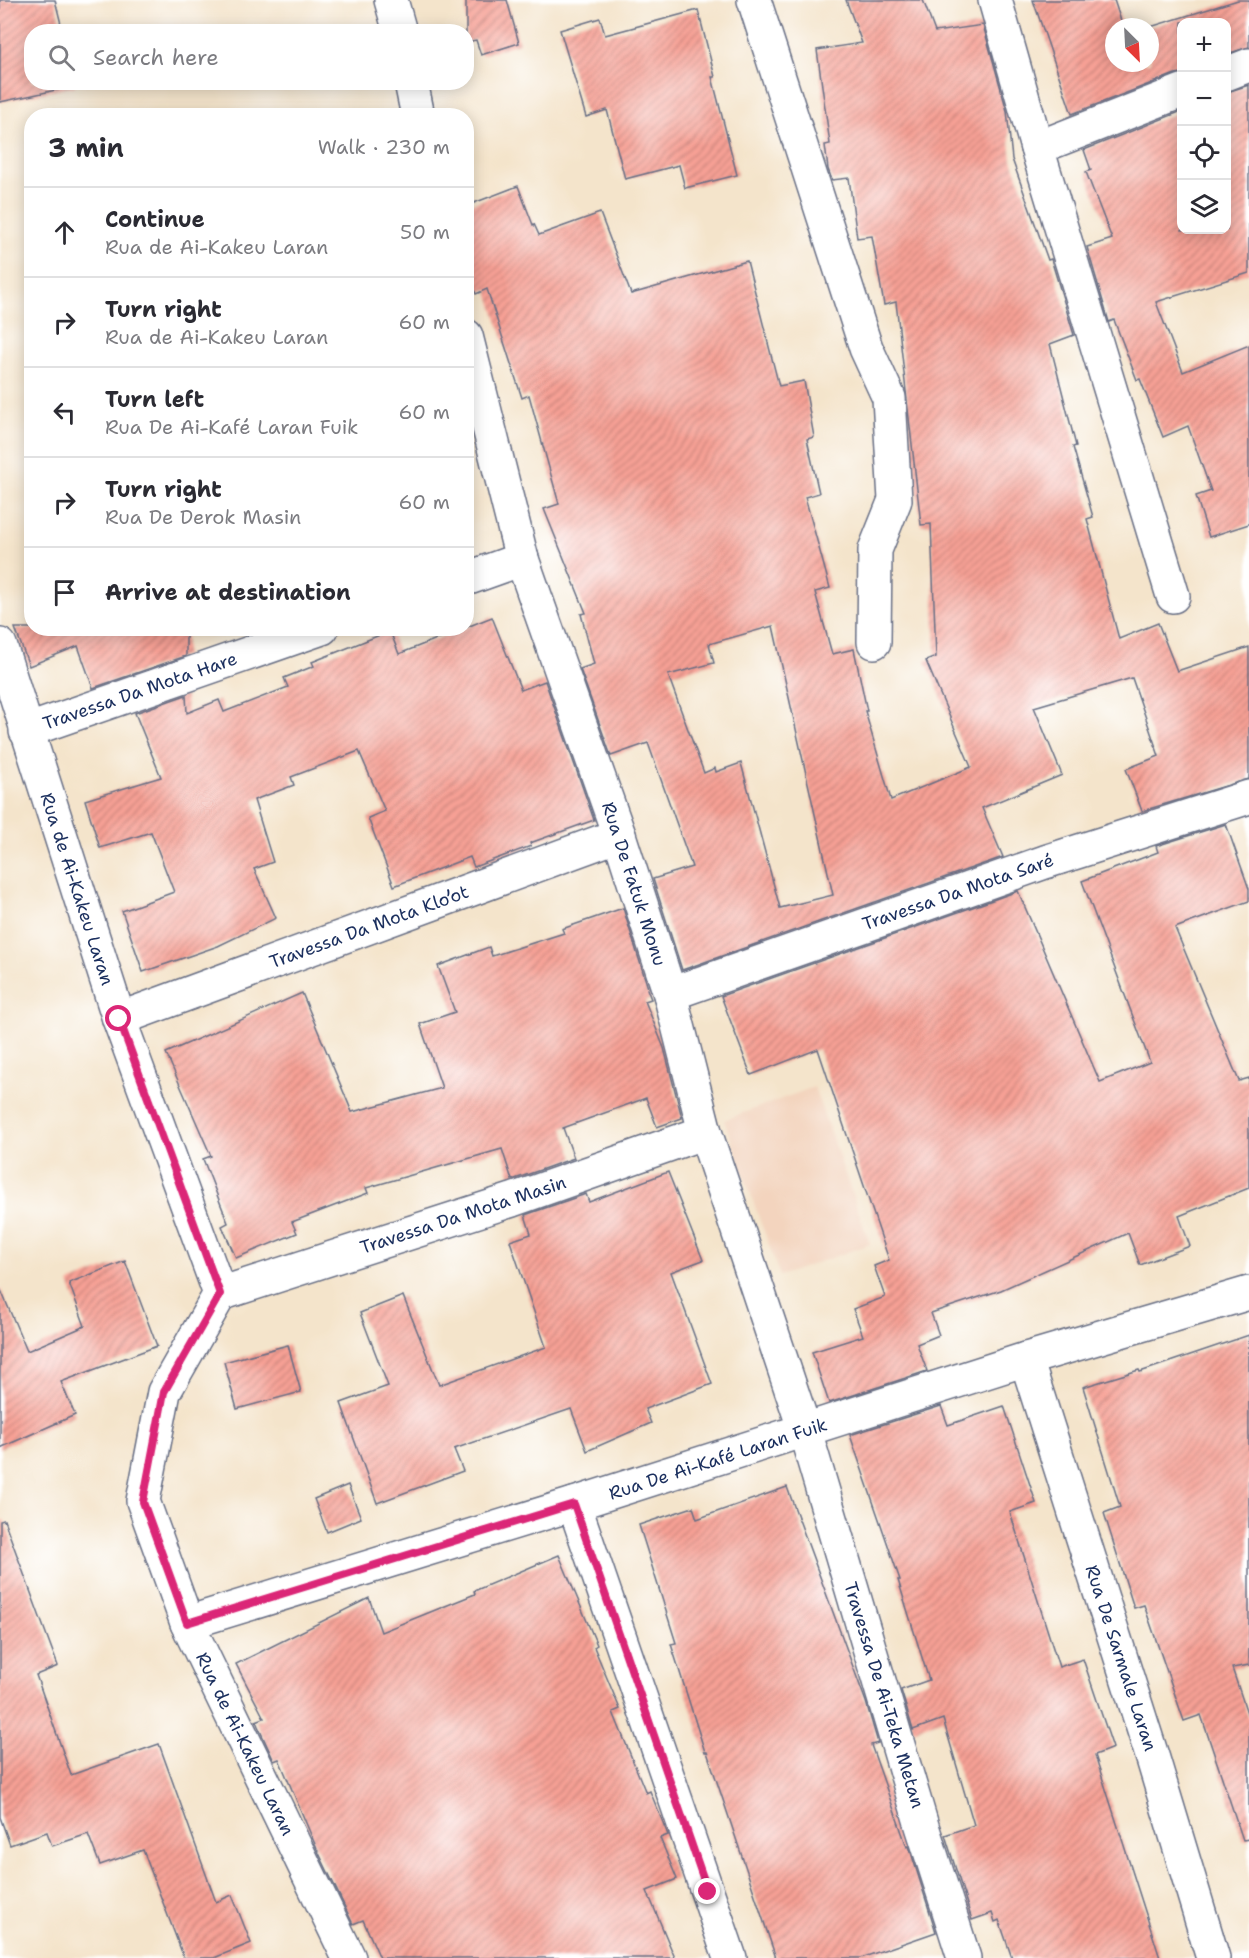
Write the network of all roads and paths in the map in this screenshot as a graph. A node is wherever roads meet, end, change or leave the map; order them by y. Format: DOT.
graph roads {
  1 [pos="392,0"];
  2 [pos="754,0"];
  3 [pos="995,0"];
  4 [pos="398,24"];
  5 [pos="1249,65"];
  6 [pos="1231,72"];
  7 [pos="413,90"];
  8 [pos="1177,93"];
  9 [pos="416,108"];
  10 [pos="1037,148"];
  11 [pos="474,368"];
  12 [pos="522,560"];
  13 [pos="474,576"];
  14 [pos="1173,596"];
  15 [pos="299,636"];
  16 [pos="874,642"];
  17 [pos="0,645"];
  18 [pos="26,731"];
  19 [pos="1249,797"];
  20 [pos="619,835"];
  21 [pos="670,994"];
  22 [pos="119,1019"];
  23 [pos="705,1132"];
  24 [pos="220,1294"];
  25 [pos="1248,1295"];
  26 [pos="1026,1359"];
  27 [pos="805,1431"];
  28 [pos="574,1504"];
  29 [pos="187,1623"];
  30 [pos="349,1958"];
  31 [pos="730,1958"];
  32 [pos="964,1958"];
  33 [pos="1214,1958"];
  1 -- 4 [label="street"];
  2 -- 16 [label="street"];
  3 -- 10 [label="street"];
  5 -- 6 [label="street"];
  7 -- 9 [label="street"];
  8 -- 10 [label="street"];
  10 -- 14 [label="street"];
  11 -- 12 [label="street, Rua De Fatuk Monu"];
  12 -- 13 [label="street"];
  12 -- 20 [label="street, Rua De Fatuk Monu"];
  15 -- 18 [label="street, Travessa Da Mota Hare"];
  17 -- 18 [label="street, Rua de Ai-Kakeu Laran"];
  18 -- 22 [label="street, Rua de Ai-Kakeu Laran"];
  19 -- 21 [label="street, Travessa Da Mota Saré"];
  20 -- 21 [label="street, Rua De Fatuk Monu"];
  20 -- 22 [label="street, Travessa Da Mota Klo’ot"];
  21 -- 23 [label="street, Rua De Fatuk Monu"];
  22 -- 24 [label="street, Rua de Ai-Kakeu Laran"];
  23 -- 24 [label="street, Travessa Da Mota Masin"];
  23 -- 27 [label="street, Rua De Fatuk Monu"];
  24 -- 29 [label="street, Rua de Ai-Kakeu Laran"];
  25 -- 26 [label="street, Rua De Ai-Kafé Laran Fuik"];
  26 -- 27 [label="street, Rua De Ai-Kafé Laran Fuik"];
  26 -- 33 [label="street, Rua De Sarmale Laran"];
  27 -- 28 [label="street, Rua De Ai-Kafé Laran Fuik"];
  27 -- 32 [label="street, Travessa De Ai-Teka Metan"];
  28 -- 29 [label="street, Rua De Ai-Kafé Laran Fuik"];
  28 -- 31 [label="street"];
  29 -- 30 [label="street, Rua de Ai-Kakeu Laran"];
}
